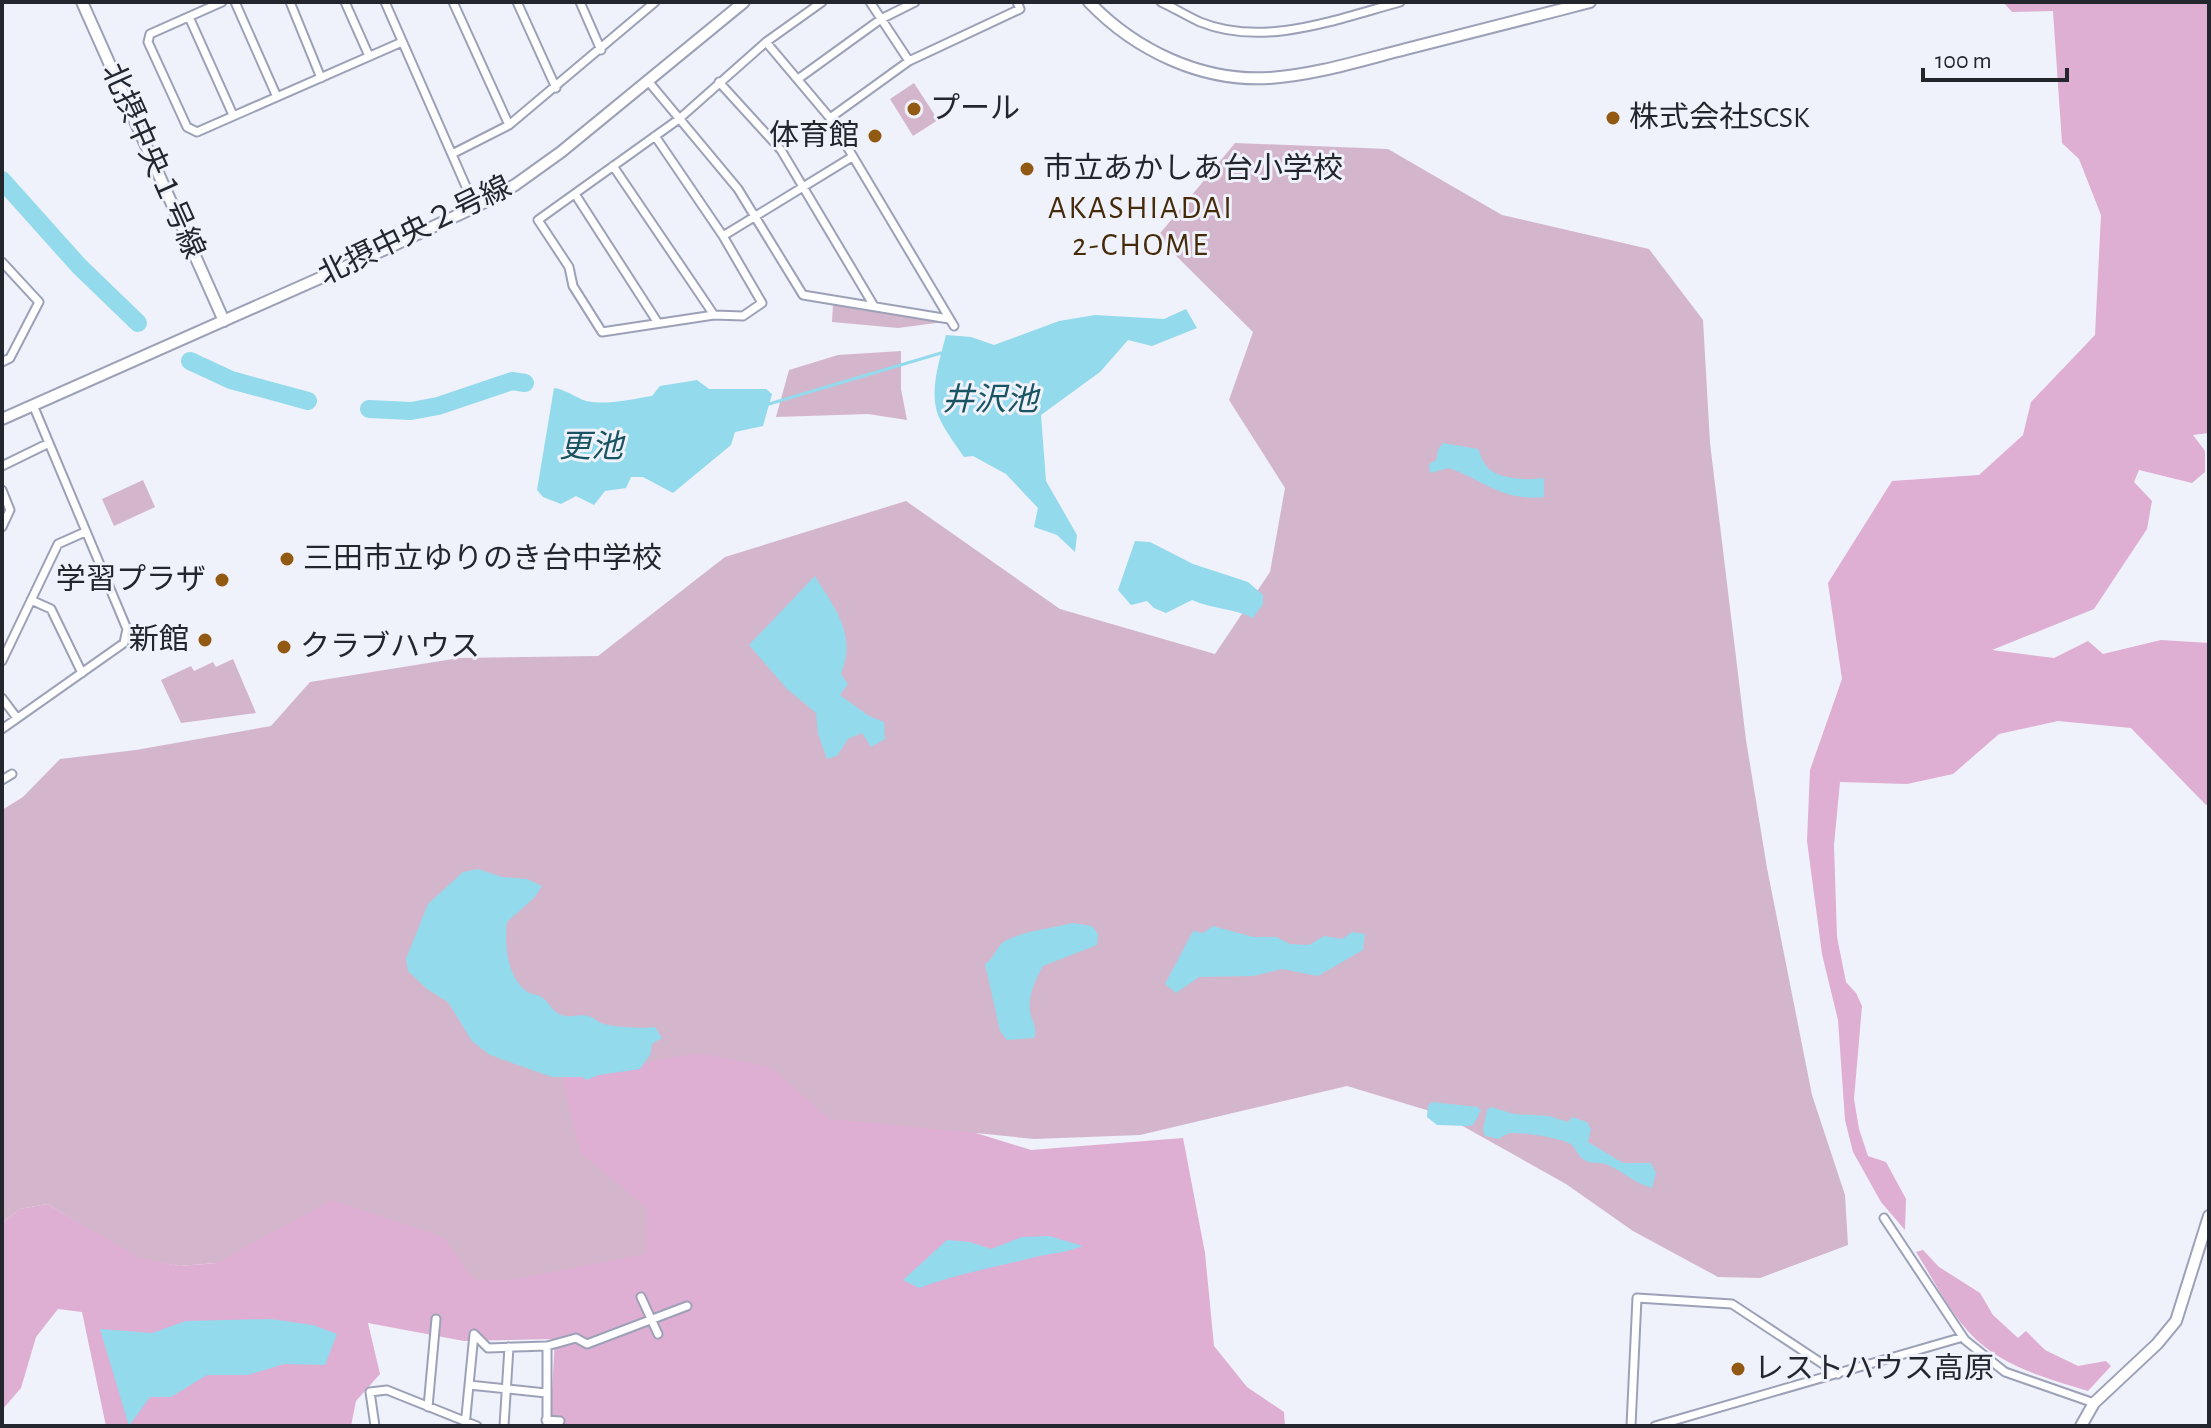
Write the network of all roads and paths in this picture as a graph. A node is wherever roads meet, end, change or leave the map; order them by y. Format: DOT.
graph roads {
  1 [pos="82,2"];
  2 [pos="222,2"];
  3 [pos="235,2"];
  4 [pos="290,2"];
  5 [pos="345,2"];
  6 [pos="385,2"];
  7 [pos="453,2"];
  8 [pos="517,2"];
  9 [pos="580,2"];
  10 [pos="654,2"];
  11 [pos="744,2"];
  12 [pos="822,2"];
  13 [pos="870,2"];
  14 [pos="915,2"];
  15 [pos="1017,2"];
  16 [pos="1089,2"];
  17 [pos="1161,2"];
  18 [pos="1400,2"];
  19 [pos="1590,2"];
  20 [pos="189,17"];
  21 [pos="881,19"];
  22 [pos="402,42"];
  23 [pos="766,42"];
  24 [pos="601,50"];
  25 [pos="369,56"];
  26 [pos="909,61"];
  27 [pos="321,78"];
  28 [pos="798,79"];
  29 [pos="648,81"];
  30 [pos="719,82"];
  31 [pos="556,88"];
  32 [pos="277,97"];
  33 [pos="233,115"];
  34 [pos="830,118"];
  35 [pos="679,119"];
  36 [pos="509,125"];
  37 [pos="655,136"];
  38 [pos="452,154"];
  39 [pos="852,157"];
  40 [pos="613,166"];
  41 [pos="804,187"];
  42 [pos="575,194"];
  43 [pos="475,207"];
  44 [pos="754,218"];
  45 [pos="723,236"];
  46 [pos="2,262"];
  47 [pos="874,306"];
  48 [pos="714,315"];
  49 [pos="224,321"];
  50 [pos="658,323"];
  51 [pos="2,362"];
  52 [pos="33,405"];
  53 [pos="2,419"];
  54 [pos="47,444"];
  55 [pos="2,466"];
  56 [pos="2,490"];
  57 [pos="2,527"];
  58 [pos="85,532"];
  59 [pos="31,600"];
  60 [pos="2,661"];
  61 [pos="82,673"];
  62 [pos="2,698"];
  63 [pos="17,718"];
  64 [pos="2,729"];
  65 [pos="12,774"];
  66 [pos="2,780"];
  67 [pos="2209,1216"];
  68 [pos="1884,1218"];
  69 [pos="641,1297"];
  70 [pos="687,1306"];
  71 [pos="436,1319"];
  72 [pos="652,1320"];
  73 [pos="658,1334"];
  74 [pos="1963,1337"];
  75 [pos="547,1346"];
  76 [pos="509,1347"];
  77 [pos="1838,1374"];
  78 [pos="469,1385"];
  79 [pos="506,1389"];
  80 [pos="546,1393"];
  81 [pos="2094,1403"];
  82 [pos="428,1407"];
  83 [pos="560,1421"];
  84 [pos="546,1423"];
  85 [pos="466,1424"];
  86 [pos="375,1426"];
  87 [pos="477,1426"];
  88 [pos="504,1426"];
  89 [pos="1631,1426"];
  90 [pos="1655,1426"];
  91 [pos="2081,1426"];
  1 -- 49 [label="street, 北摂中央１号線"];
  2 -- 20 [label="street"];
  3 -- 32 [label="street"];
  4 -- 27 [label="street"];
  5 -- 25 [label="street"];
  6 -- 22 [label="street"];
  7 -- 36 [label="street"];
  8 -- 31 [label="street"];
  9 -- 24 [label="street"];
  10 -- 24 [label="street"];
  11 -- 29 [label="street, 北摂中央２号線"];
  12 -- 23 [label="street"];
  13 -- 21 [label="street"];
  14 -- 21 [label="street"];
  15 -- 26 [label="street"];
  16 -- 19 [label="street"];
  17 -- 18 [label="street"];
  20 -- 33 [label="street"];
  20 -- 33 [label="street"];
  21 -- 26 [label="street"];
  21 -- 28 [label="street"];
  22 -- 25 [label="street"];
  22 -- 38 [label="street"];
  23 -- 28 [label="street"];
  23 -- 30 [label="street"];
  24 -- 31 [label="street"];
  25 -- 27 [label="street"];
  26 -- 34 [label="street"];
  27 -- 32 [label="street"];
  28 -- 34 [label="street"];
  29 -- 35 [label="street"];
  29 -- 43 [label="street, 北摂中央２号線"];
  30 -- 35 [label="street"];
  30 -- 41 [label="street"];
  31 -- 36 [label="street"];
  32 -- 33 [label="street"];
  34 -- 39 [label="street"];
  35 -- 37 [label="street"];
  35 -- 44 [label="street"];
  36 -- 38 [label="street"];
  37 -- 40 [label="street"];
  37 -- 45 [label="street"];
  38 -- 43 [label="street"];
  39 -- 41 [label="street"];
  39 -- 47 [label="street"];
  40 -- 42 [label="street"];
  40 -- 48 [label="street"];
  41 -- 44 [label="street"];
  41 -- 47 [label="street"];
  42 -- 50 [label="street"];
  42 -- 50 [label="street"];
  43 -- 49 [label="street, 北摂中央２号線"];
  44 -- 45 [label="street"];
  44 -- 47 [label="street"];
  45 -- 48 [label="street"];
  46 -- 51 [label="street"];
  48 -- 50 [label="street"];
  49 -- 52 [label="street, 北摂中央２号線"];
  52 -- 53 [label="street"];
  52 -- 54 [label="street"];
  54 -- 55 [label="street"];
  54 -- 58 [label="street"];
  56 -- 57 [label="street"];
  58 -- 59 [label="street"];
  58 -- 61 [label="street"];
  59 -- 60 [label="street"];
  59 -- 61 [label="street"];
  61 -- 63 [label="street"];
  62 -- 63 [label="street"];
  63 -- 64 [label="street"];
  65 -- 66 [label="street"];
  67 -- 81 [label="street"];
  68 -- 74 [label="street"];
  69 -- 72 [label="street"];
  70 -- 72 [label="street"];
  71 -- 82 [label="street"];
  72 -- 73 [label="street"];
  72 -- 75 [label="street"];
  74 -- 77 [label="street"];
  74 -- 81 [label="street"];
  75 -- 76 [label="street"];
  75 -- 80 [label="street"];
  76 -- 78 [label="street"];
  76 -- 79 [label="street"];
  77 -- 89 [label="street"];
  77 -- 90 [label="street"];
  78 -- 79 [label="street"];
  78 -- 85 [label="street"];
  79 -- 80 [label="street"];
  79 -- 88 [label="street"];
  80 -- 84 [label="street"];
  81 -- 91 [label="street"];
  82 -- 85 [label="street"];
  82 -- 86 [label="street"];
  83 -- 84 [label="street"];
  85 -- 87 [label="street"];
}
